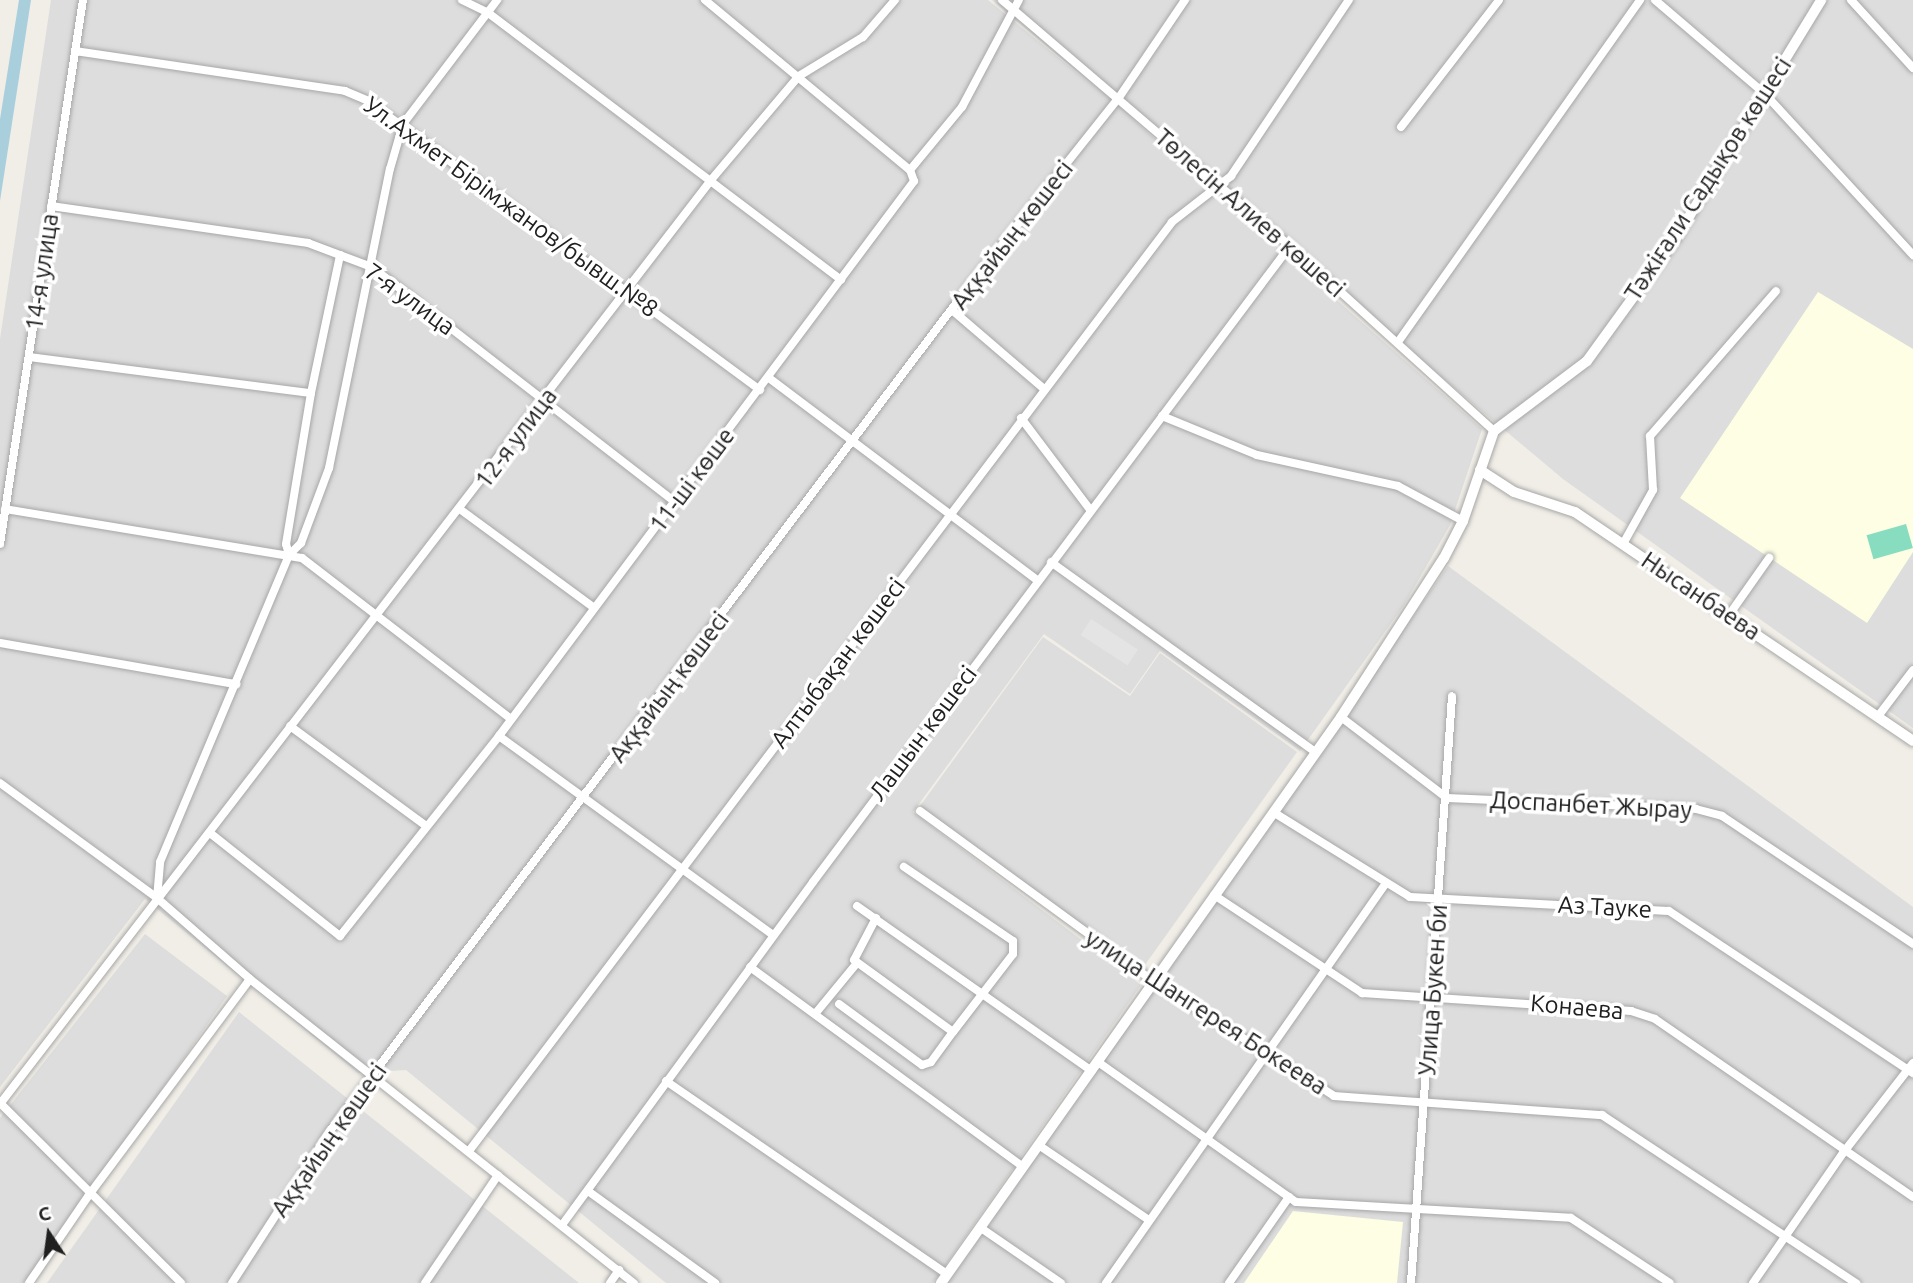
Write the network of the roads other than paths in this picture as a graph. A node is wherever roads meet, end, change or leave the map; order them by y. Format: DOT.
graph roads {
  1 [pos="83,0"];
  2 [pos="462,0"];
  3 [pos="496,0"];
  4 [pos="705,0"];
  5 [pos="895,0"];
  6 [pos="1002,0"];
  7 [pos="1019,0"];
  8 [pos="1185,0"];
  9 [pos="1349,0"];
  10 [pos="1499,0"];
  11 [pos="1640,0"];
  12 [pos="1655,0"];
  13 [pos="1821,0"];
  14 [pos="1851,0"];
  15 [pos="1013,9"];
  16 [pos="486,12"];
  17 [pos="75,51"];
  18 [pos="1913,68"];
  19 [pos="799,76"];
  20 [pos="1765,94"];
  21 [pos="1118,99"];
  22 [pos="403,124"];
  23 [pos="1401,127"];
  24 [pos="911,170"];
  25 [pos="711,180"];
  26 [pos="1217,186"];
  27 [pos="51,206"];
  28 [pos="1290,246"];
  29 [pos="340,255"];
  30 [pos="1913,255"];
  31 [pos="372,267"];
  32 [pos="841,280"];
  33 [pos="628,290"];
  34 [pos="1776,291"];
  35 [pos="953,310"];
  36 [pos="1398,342"];
  37 [pos="29,357"];
  38 [pos="769,378"];
  39 [pos="1044,388"];
  40 [pos="760,390"];
  41 [pos="311,393"];
  42 [pos="544,401"];
  43 [pos="1162,415"];
  44 [pos="1021,418"];
  45 [pos="1494,431"];
  46 [pos="853,443"];
  47 [pos="1480,470"];
  48 [pos="676,503"];
  49 [pos="5,509"];
  50 [pos="461,510"];
  51 [pos="1091,511"];
  52 [pos="949,516"];
  53 [pos="1463,521"];
  54 [pos="0,544"];
  55 [pos="1623,544"];
  56 [pos="289,555"];
  57 [pos="1769,558"];
  58 [pos="1051,562"];
  59 [pos="1037,580"];
  60 [pos="593,607"];
  61 [pos="377,613"];
  62 [pos="1729,615"];
  63 [pos="0,643"];
  64 [pos="1913,670"];
  65 [pos="236,684"];
  66 [pos="1452,696"];
  67 [pos="1879,715"];
  68 [pos="1342,717"];
  69 [pos="510,718"];
  70 [pos="290,726"];
  71 [pos="499,736"];
  72 [pos="1913,741"];
  73 [pos="1314,751"];
  74 [pos="0,783"];
  75 [pos="1447,798"];
  76 [pos="583,801"];
  77 [pos="920,811"];
  78 [pos="1273,812"];
  79 [pos="426,826"];
  80 [pos="210,833"];
  81 [pos="904,867"];
  82 [pos="682,870"];
  83 [pos="1385,884"];
  84 [pos="1214,895"];
  85 [pos="157,898"];
  86 [pos="1440,899"];
  87 [pos="857,906"];
  88 [pos="876,918"];
  89 [pos="773,935"];
  90 [pos="1913,944"];
  91 [pos="857,963"];
  92 [pos="750,967"];
  93 [pos="1325,968"];
  94 [pos="250,979"];
  95 [pos="1153,981"];
  96 [pos="982,994"];
  97 [pos="1433,996"];
  98 [pos="839,1004"];
  99 [pos="815,1014"];
  100 [pos="953,1032"];
  101 [pos="1266,1057"];
  102 [pos="1095,1067"];
  103 [pos="1911,1069"];
  104 [pos="371,1076"];
  105 [pos="666,1081"];
  106 [pos="0,1103"];
  107 [pos="1424,1104"];
  108 [pos="1206,1139"];
  109 [pos="1040,1146"];
  110 [pos="470,1151"];
  111 [pos="1843,1153"];
  112 [pos="1023,1167"];
  113 [pos="498,1175"];
  114 [pos="588,1191"];
  115 [pos="89,1195"];
  116 [pos="1289,1197"];
  117 [pos="1913,1197"];
  118 [pos="1417,1210"];
  119 [pos="1149,1220"];
  120 [pos="562,1225"];
  121 [pos="981,1228"];
  122 [pos="1784,1237"];
  123 [pos="619,1270"];
  124 [pos="944,1278"];
  125 [pos="29,1283"];
  126 [pos="181,1283"];
  127 [pos="232,1283"];
  128 [pos="425,1283"];
  129 [pos="610,1283"];
  130 [pos="634,1283"];
  131 [pos="715,1283"];
  132 [pos="1061,1283"];
  133 [pos="1106,1283"];
  134 [pos="1229,1283"];
  135 [pos="1411,1283"];
  136 [pos="1670,1283"];
  137 [pos="1753,1283"];
  138 [pos="1856,1283"];
  1 -- 17 [label="street, 14-я улица"];
  2 -- 16 [label="street"];
  3 -- 16 [label="street"];
  4 -- 19 [label="street"];
  5 -- 19 [label="street, 12-я улица"];
  6 -- 15 [label="street, Төлесін Алиев көшесі"];
  7 -- 15 [label="street, 11-ші көше"];
  8 -- 21 [label="street, Аққайың көшесі"];
  9 -- 26 [label="street, Алтыбақан көшесі"];
  10 -- 23 [label="street"];
  11 -- 36 [label="street"];
  12 -- 20 [label="street"];
  13 -- 20 [label="street, Тәжіғали Садықов көшесі"];
  14 -- 18 [label="street"];
  15 -- 21 [label="street, Төлесін Алиев көшесі"];
  15 -- 24 [label="street, 11-ші көше"];
  16 -- 22 [label="street"];
  16 -- 25 [label="street"];
  17 -- 22 [label="street, Ул.Ахмет Бірімжанов/бывш.№8"];
  17 -- 27 [label="street, 14-я улица"];
  19 -- 24 [label="street"];
  19 -- 25 [label="street, 12-я улица"];
  20 -- 30 [label="street"];
  20 -- 45 [label="street, Тәжіғали Садықов көшесі"];
  21 -- 26 [label="street, Төлесін Алиев көшесі"];
  21 -- 35 [label="street, Аққайың көшесі"];
  22 -- 31 [label="street"];
  22 -- 33 [label="street, Ул.Ахмет Бірімжанов/бывш.№8"];
  24 -- 32 [label="street, 11-ші көше"];
  25 -- 32 [label="street"];
  25 -- 33 [label="street, 12-я улица"];
  26 -- 28 [label="street, Төлесін Алиев көшесі"];
  26 -- 39 [label="street, Алтыбақан көшесі"];
  27 -- 29 [label="street, 7-я улица"];
  27 -- 37 [label="street, 14-я улица"];
  28 -- 36 [label="street, Төлесін Алиев көшесі"];
  28 -- 43 [label="street, Лашын көшесі"];
  29 -- 31 [label="street, 7-я улица"];
  29 -- 41 [label="street"];
  31 -- 42 [label="street, 7-я улица"];
  31 -- 56 [label="street"];
  32 -- 38 [label="street, 11-ші көше"];
  33 -- 40 [label="street, Ул.Ахмет Бірімжанов/бывш.№8"];
  33 -- 42 [label="street, 12-я улица"];
  34 -- 55 [label="street"];
  35 -- 39 [label="street"];
  35 -- 46 [label="street, Аққайың көшесі"];
  36 -- 45 [label="street, Төлесін Алиев көшесі"];
  37 -- 41 [label="street"];
  37 -- 49 [label="street, 14-я улица"];
  38 -- 40 [label="street, 11-ші көше"];
  38 -- 46 [label="street"];
  39 -- 44 [label="street, Алтыбақан көшесі"];
  40 -- 48 [label="street, 11-ші көше"];
  41 -- 56 [label="street"];
  42 -- 48 [label="street, 7-я улица"];
  42 -- 50 [label="street, 12-я улица"];
  43 -- 51 [label="street, Лашын көшесі"];
  43 -- 53 [label="street"];
  44 -- 51 [label="street"];
  44 -- 52 [label="street, Алтыбақан көшесі"];
  45 -- 47 [label="street"];
  46 -- 52 [label="street"];
  46 -- 76 [label="street, Аққайың көшесі"];
  47 -- 53 [label="street"];
  47 -- 55 [label="street, Нысанбаева"];
  48 -- 60 [label="street, 11-ші көше"];
  49 -- 54 [label="street, 14-я улица"];
  49 -- 56 [label="street"];
  50 -- 60 [label="street"];
  50 -- 61 [label="street, 12-я улица"];
  51 -- 58 [label="street, Лашын көшесі"];
  52 -- 59 [label="street"];
  52 -- 82 [label="street, Алтыбақан көшесі"];
  53 -- 68 [label="street"];
  55 -- 62 [label="street, Нысанбаева"];
  56 -- 61 [label="street"];
  56 -- 65 [label="street"];
  57 -- 62 [label="street"];
  58 -- 59 [label="street, Лашын көшесі"];
  58 -- 73 [label="street"];
  59 -- 89 [label="street, Лашын көшесі"];
  60 -- 69 [label="street, 11-ші көше"];
  61 -- 69 [label="street"];
  61 -- 70 [label="street, 12-я улица"];
  62 -- 67 [label="street, Нысанбаева"];
  63 -- 65 [label="street"];
  64 -- 67 [label="street"];
  65 -- 85 [label="street"];
  66 -- 75 [label="street, Улица Букен би"];
  67 -- 72 [label="street, Нысанбаева"];
  68 -- 73 [label="street"];
  68 -- 75 [label="street"];
  69 -- 71 [label="street, 11-ші көше"];
  70 -- 79 [label="street"];
  70 -- 80 [label="street, 12-я улица"];
  71 -- 76 [label="street"];
  71 -- 79 [label="street, 11-ші көше"];
  73 -- 78 [label="street"];
  74 -- 85 [label="street"];
  75 -- 86 [label="street, Улица Букен би"];
  75 -- 90 [label="street, Доспанбет Жырау"];
  76 -- 82 [label="street"];
  76 -- 104 [label="street, Аққайың көшесі"];
  77 -- 95 [label="street, улица Шангерея Бокеева"];
  78 -- 83 [label="street, Аз Тауке"];
  78 -- 84 [label="street"];
  79 -- 80 [label="street, 11-ші көше"];
  80 -- 85 [label="street, 12-я улица"];
  81 -- 96 [label="street"];
  82 -- 89 [label="street"];
  82 -- 110 [label="street, Алтыбақан көшесі"];
  83 -- 86 [label="street, Аз Тауке"];
  83 -- 93 [label="street"];
  84 -- 93 [label="street, Конаева"];
  84 -- 95 [label="street"];
  85 -- 94 [label="street"];
  85 -- 106 [label="street, 12-я улица"];
  86 -- 97 [label="street, Улица Букен би"];
  86 -- 103 [label="street, Аз Тауке"];
  87 -- 88 [label="street"];
  88 -- 91 [label="street"];
  88 -- 96 [label="street"];
  89 -- 92 [label="street, Лашын көшесі"];
  91 -- 99 [label="street"];
  91 -- 100 [label="street"];
  92 -- 99 [label="street"];
  92 -- 105 [label="street, Лашын көшесі"];
  93 -- 97 [label="street, Конаева"];
  93 -- 101 [label="street"];
  94 -- 104 [label="street"];
  94 -- 115 [label="street"];
  95 -- 101 [label="street, улица Шангерея Бокеева"];
  95 -- 102 [label="street"];
  96 -- 100 [label="street"];
  96 -- 102 [label="street"];
  97 -- 107 [label="street, Улица Букен би"];
  97 -- 111 [label="street, Конаева"];
  98 -- 100 [label="street"];
  99 -- 112 [label="street"];
  101 -- 107 [label="street, улица Шангерея Бокеева"];
  101 -- 108 [label="street"];
  102 -- 108 [label="street"];
  102 -- 109 [label="street"];
  103 -- 111 [label="street"];
  104 -- 110 [label="street"];
  104 -- 127 [label="street, Аққайың көшесі"];
  105 -- 114 [label="street, Лашын көшесі"];
  105 -- 124 [label="street"];
  106 -- 115 [label="street"];
  107 -- 118 [label="street, Улица Букен би"];
  107 -- 122 [label="street, улица Шангерея Бокеева"];
  108 -- 116 [label="street"];
  108 -- 119 [label="street"];
  109 -- 112 [label="street"];
  109 -- 119 [label="street"];
  110 -- 113 [label="street"];
  111 -- 117 [label="street, Конаева"];
  111 -- 122 [label="street"];
  112 -- 121 [label="street"];
  113 -- 120 [label="street"];
  113 -- 128 [label="street"];
  114 -- 120 [label="street, Лашын көшесі"];
  114 -- 131 [label="street"];
  115 -- 125 [label="street"];
  115 -- 126 [label="street"];
  116 -- 118 [label="street"];
  116 -- 134 [label="street"];
  118 -- 135 [label="street, Улица Букен би"];
  118 -- 136 [label="street"];
  119 -- 133 [label="street"];
  120 -- 123 [label="street"];
  121 -- 124 [label="street"];
  121 -- 132 [label="street"];
  122 -- 137 [label="street"];
  122 -- 138 [label="street, улица Шангерея Бокеева"];
  123 -- 129 [label="street"];
  123 -- 130 [label="street"];
}
